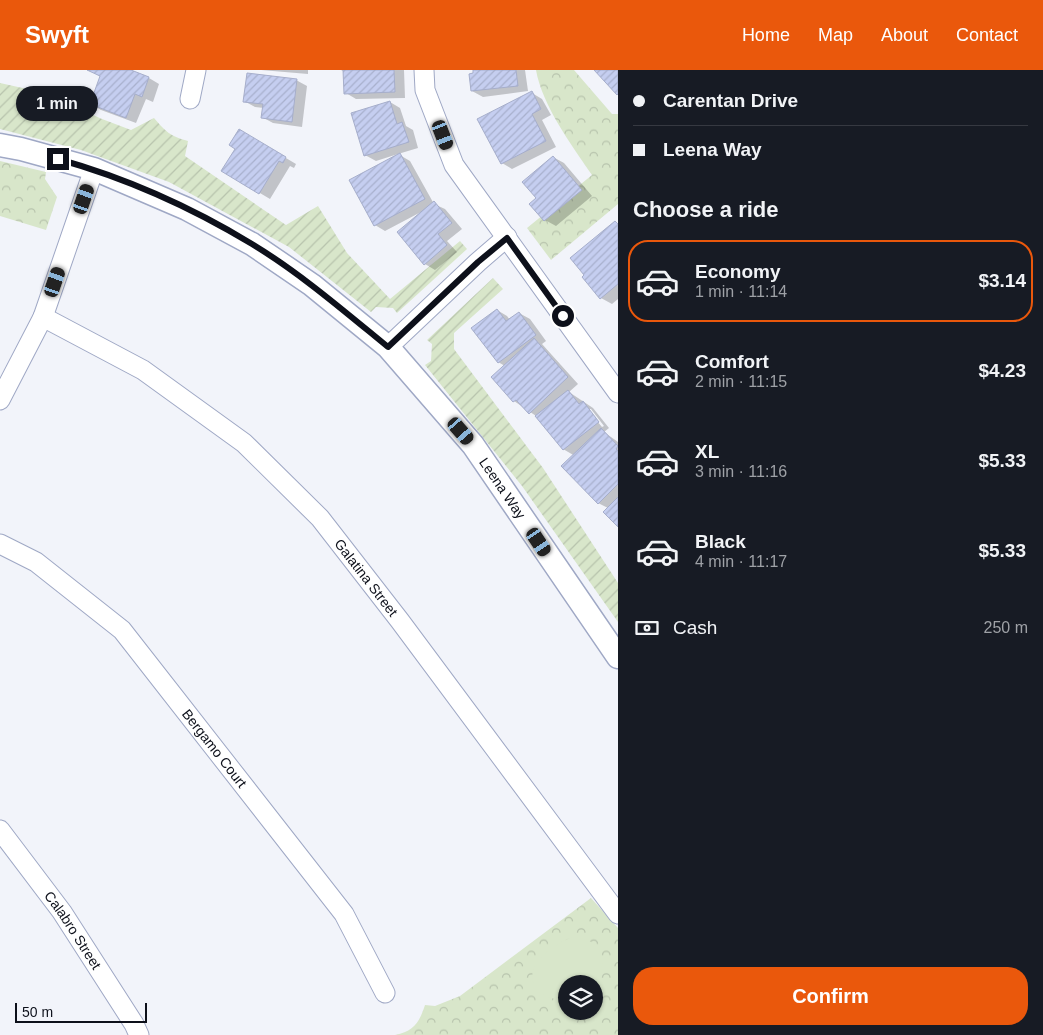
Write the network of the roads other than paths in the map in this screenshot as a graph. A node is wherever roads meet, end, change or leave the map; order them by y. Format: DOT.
graph roads {
  1 [pos="196,70"];
  2 [pos="424,70"];
  3 [pos="190,99"];
  4 [pos="0,145"];
  5 [pos="94,169"];
  6 [pos="507,238"];
  7 [pos="43,317"];
  8 [pos="388,347"];
  9 [pos="618,393"];
  10 [pos="0,400"];
  11 [pos="0,544"];
  12 [pos="618,657"];
  13 [pos="0,830"];
  14 [pos="618,914"];
  15 [pos="385,992"];
  16 [pos="139,1035"];
  1 -- 3 [label="street"];
  2 -- 6 [label="street"];
  4 -- 5 [label="street, Leena Way"];
  5 -- 7 [label="street"];
  5 -- 8 [label="street, Leena Way"];
  6 -- 8 [label="street"];
  6 -- 9 [label="street"];
  7 -- 10 [label="street"];
  7 -- 14 [label="street, Galatina Street"];
  8 -- 12 [label="street, Leena Way"];
  11 -- 15 [label="street, Bergamo Court"];
  13 -- 16 [label="street, Calabro Street"];
}
